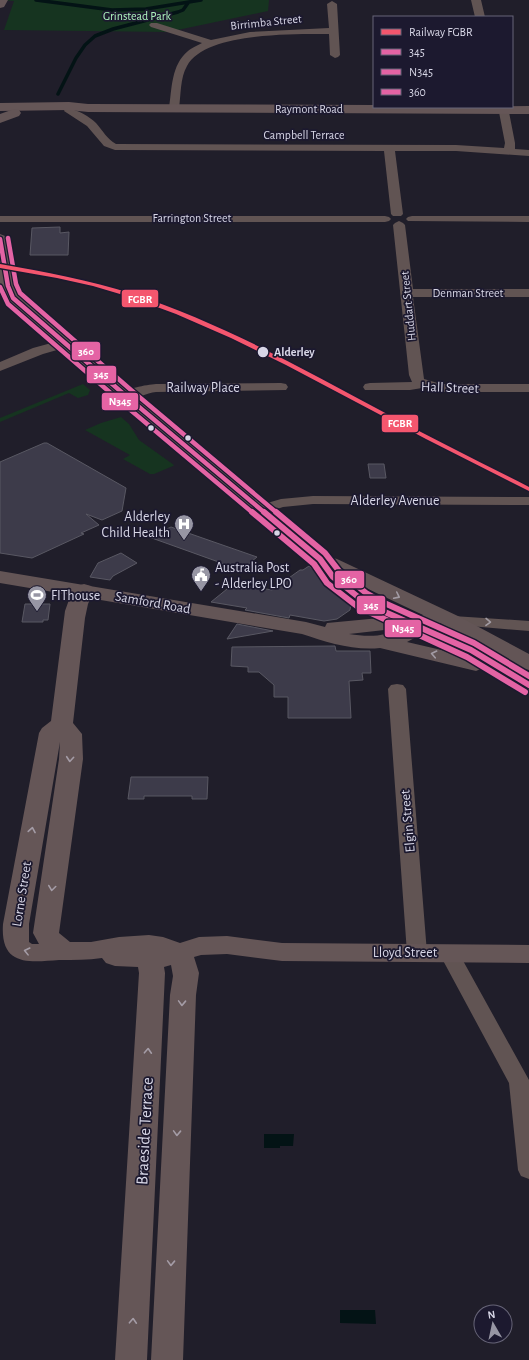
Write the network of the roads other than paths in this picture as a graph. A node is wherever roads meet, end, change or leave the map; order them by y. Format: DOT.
graph roads {
  1 [pos="2,0"];
  2 [pos="476,0"];
  3 [pos="0,4"];
  4 [pos="332,4"];
  5 [pos="480,16"];
  6 [pos="154,25"];
  7 [pos="332,31"];
  8 [pos="210,44"];
  9 [pos="335,55"];
  10 [pos="0,107"];
  11 [pos="91,108"];
  12 [pos="174,108"];
  13 [pos="503,108"];
  14 [pos="529,110"];
  15 [pos="69,111"];
  16 [pos="14,113"];
  17 [pos="0,114"];
  18 [pos="0,119"];
  19 [pos="90,124"];
  20 [pos="389,148"];
  21 [pos="509,150"];
  22 [pos="529,153"];
  23 [pos="0,219"];
  24 [pos="398,219"];
  25 [pos="529,219"];
  26 [pos="0,239"];
  27 [pos="407,293"];
  28 [pos="529,293"];
  29 [pos="66,343"];
  30 [pos="0,367"];
  31 [pos="422,384"];
  32 [pos="281,387"];
  33 [pos="370,387"];
  34 [pos="529,388"];
  35 [pos="126,396"];
  36 [pos="527,501"];
  37 [pos="262,509"];
  38 [pos="320,558"];
  39 [pos="0,576"];
  40 [pos="84,590"];
  41 [pos="422,625"];
  42 [pos="526,626"];
  43 [pos="306,628"];
  44 [pos="500,647"];
  45 [pos="529,663"];
  46 [pos="529,685"];
  47 [pos="397,690"];
  48 [pos="62,724"];
  49 [pos="79,951"];
  50 [pos="418,953"];
  51 [pos="449,953"];
  52 [pos="529,954"];
  53 [pos="142,955"];
  54 [pos="180,960"];
  55 [pos="529,1170"];
  56 [pos="131,1360"];
  57 [pos="167,1360"];
  1 -- 3 [label="main road"];
  2 -- 5 [label="street"];
  4 -- 7 [label="street"];
  6 -- 8 [label="street"];
  7 -- 8 [label="street, Birrimba Street"];
  7 -- 9 [label="street"];
  8 -- 12 [label="street, Birrimba Street"];
  10 -- 11 [label="street, Raymont Road"];
  11 -- 12 [label="street, Raymont Road"];
  11 -- 15 [label="street, Raymont Road"];
  11 -- 19 [label="street"];
  12 -- 13 [label="street, Raymont Road"];
  13 -- 14 [label="street, Raymont Road"];
  13 -- 21 [label="street"];
  15 -- 16 [label="street, Raymont Road"];
  15 -- 19 [label="street, Campbell Terrace"];
  16 -- 17 [label="street, Raymont Road"];
  16 -- 18 [label="main road"];
  19 -- 20 [label="street, Campbell Terrace"];
  20 -- 21 [label="street, Campbell Terrace"];
  20 -- 24 [label="street, Huddart Street"];
  21 -- 22 [label="street, Campbell Terrace"];
  23 -- 24 [label="street, Farrington Street"];
  24 -- 25 [label="street"];
  24 -- 27 [label="street, Huddart Street"];
  26 -- 29 [label="main road"];
  27 -- 28 [label="street, Denman Street"];
  27 -- 31 [label="street, Huddart Street"];
  29 -- 30 [label="street"];
  29 -- 35 [label="main road"];
  31 -- 33 [label="street, Hall Street"];
  31 -- 34 [label="street, Hall Street"];
  32 -- 35 [label="street, Railway Place"];
  35 -- 37 [label="main road"];
  36 -- 37 [label="street, Alderley Avenue"];
  37 -- 38 [label="main road"];
  38 -- 41 [label="main road, one-way"];
  38 -- 41 [label="main road"];
  39 -- 40 [label="main road, Samford Road"];
  40 -- 43 [label="main road, Samford Road"];
  40 -- 48 [label="street"];
  41 -- 42 [label="street, one-way"];
  41 -- 43 [label="main road, Samford Road"];
  41 -- 43 [label="main road, Samford Road"];
  41 -- 44 [label="main road"];
  46 -- 41 [label="main road, one-way"];
  42 -- 44 [label="street"];
  44 -- 45 [label="main road"];
  47 -- 50 [label="street, Elgin Street"];
  48 -- 49 [label="street, Lorne Street, one-way"];
  49 -- 48 [label="street, Lorne Street, one-way"];
  49 -- 53 [label="street"];
  50 -- 51 [label="street, Lloyd Street"];
  50 -- 54 [label="street, Lloyd Street"];
  51 -- 52 [label="street, Lloyd Street"];
  51 -- 55 [label="street"];
  53 -- 54 [label="street, Lloyd Street"];
  56 -- 53 [label="street, Braeside Terrace, one-way"];
  54 -- 57 [label="street, one-way"];
}
